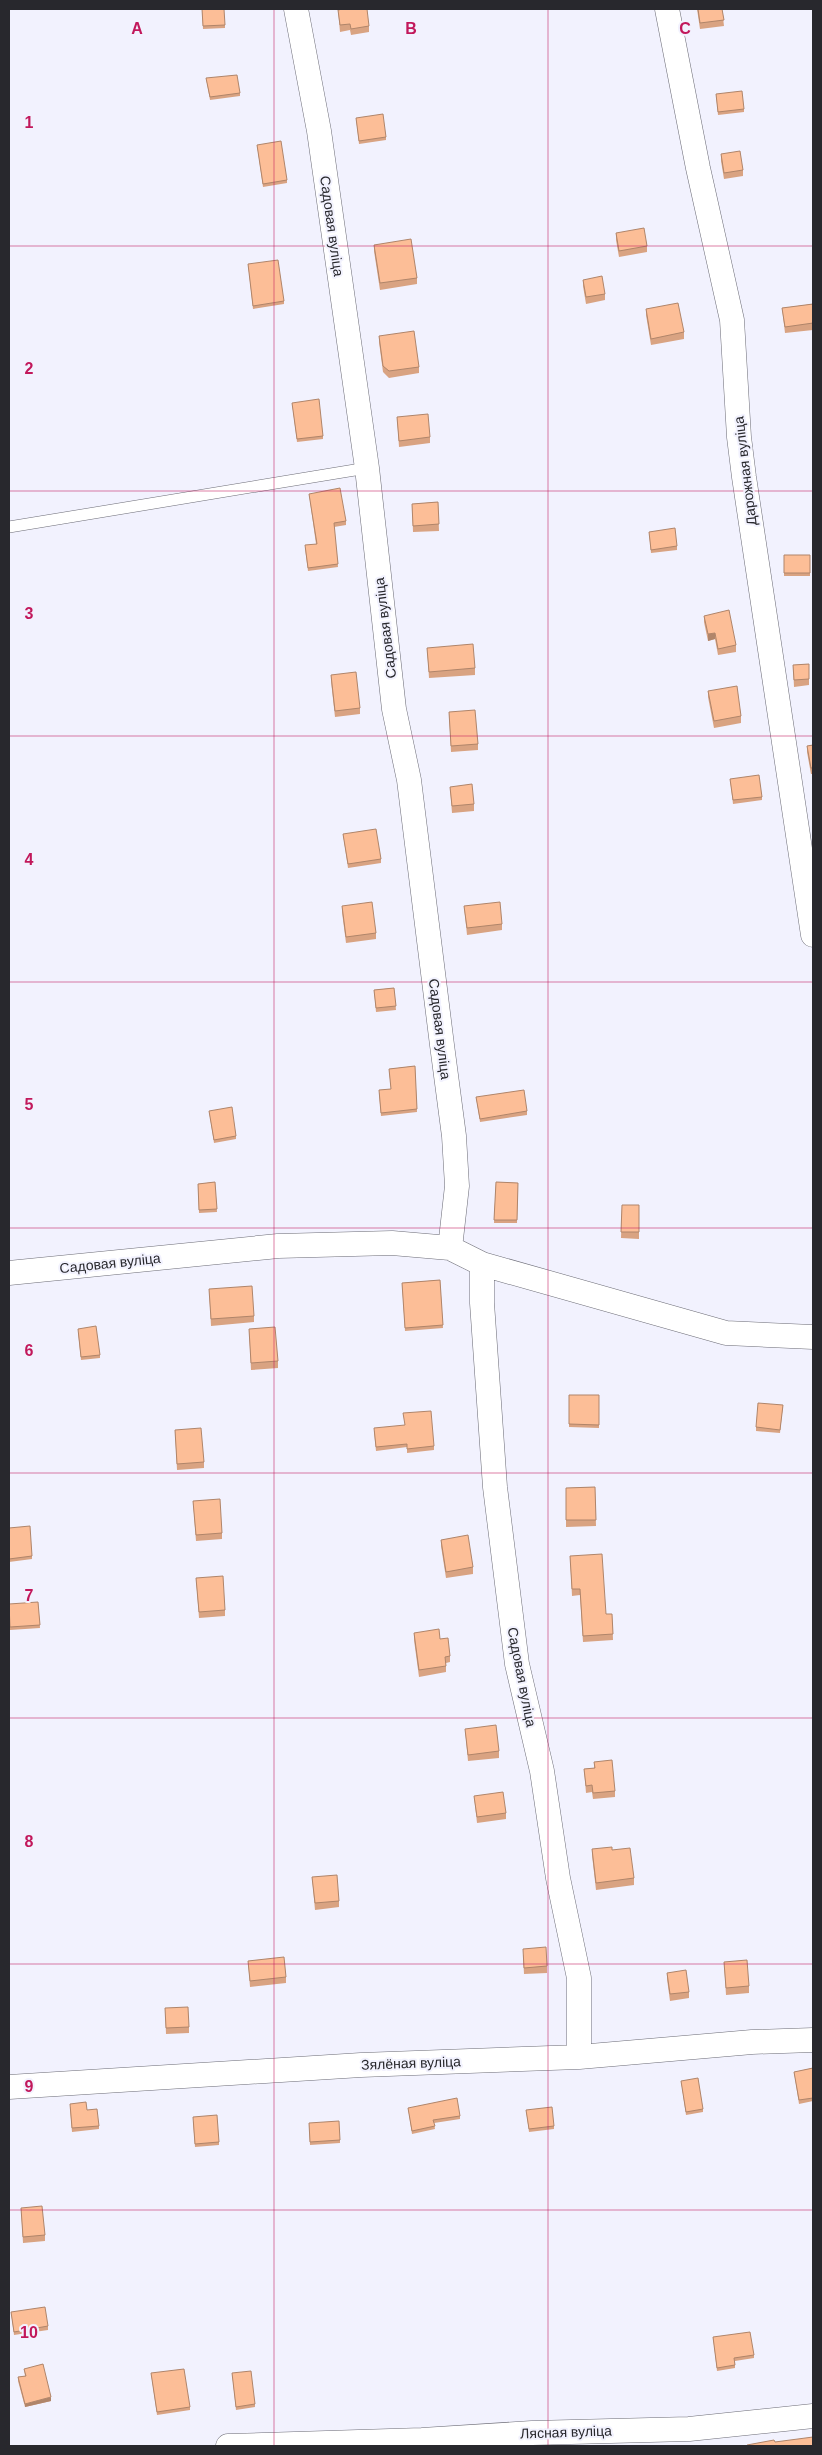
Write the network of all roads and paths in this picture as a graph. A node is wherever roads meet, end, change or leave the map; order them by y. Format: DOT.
graph roads {
  1 [pos="296,9"];
  2 [pos="667,9"];
  3 [pos="366,468"];
  4 [pos="9,527"];
  5 [pos="813,935"];
  6 [pos="450,1248"];
  7 [pos="482,1264"];
  8 [pos="9,1273"];
  9 [pos="813,1337"];
  10 [pos="813,2040"];
  11 [pos="579,2057"];
  12 [pos="9,2087"];
  13 [pos="813,2416"];
  14 [pos="228,2446"];
  1 -- 3 [label="street, Садовая вуліца"];
  2 -- 5 [label="street, Дарожная вуліца"];
  3 -- 4 [label="lane"];
  3 -- 6 [label="street, Садовая вуліца"];
  6 -- 7 [label="street, Садовая вуліца"];
  6 -- 8 [label="street, Садовая вуліца"];
  7 -- 9 [label="street, Садовая вуліца"];
  7 -- 11 [label="street, Садовая вуліца"];
  10 -- 11 [label="street, Зялёная вуліца"];
  11 -- 12 [label="street, Зялёная вуліца"];
  13 -- 14 [label="street, Лясная вуліца"];
}
